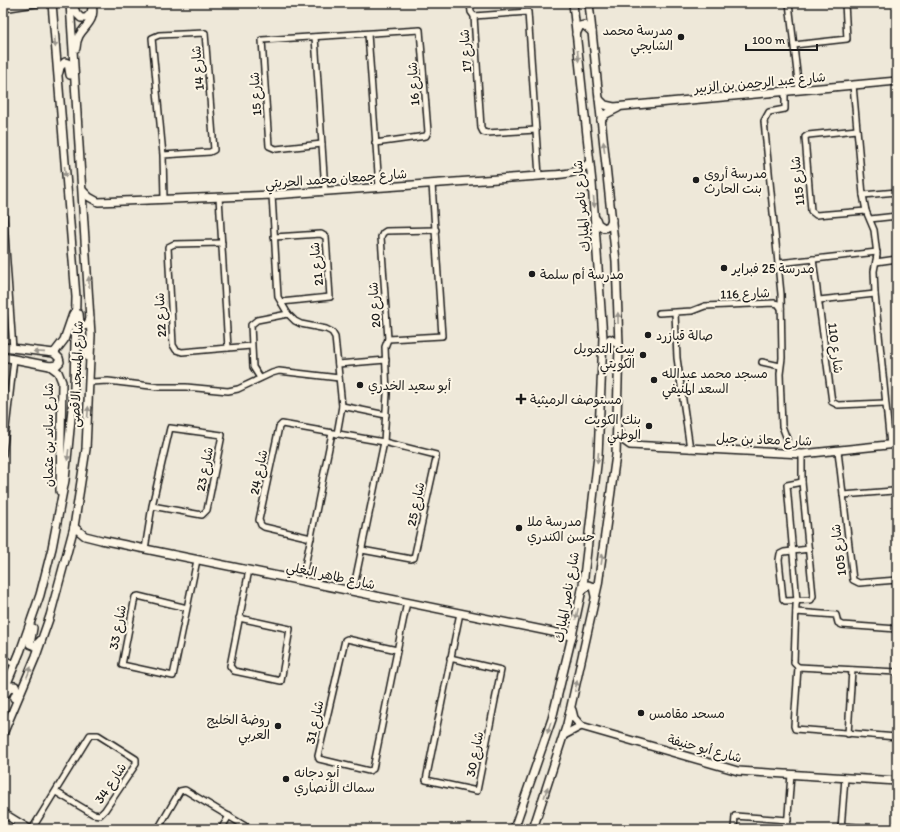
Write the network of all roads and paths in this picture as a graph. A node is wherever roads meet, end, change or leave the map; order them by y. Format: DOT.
graph roads {
  1 [pos="42,3"];
  2 [pos="52,3"];
  3 [pos="70,3"];
  4 [pos="73,3"];
  5 [pos="92,3"];
  6 [pos="470,3"];
  7 [pos="573,3"];
  8 [pos="589,3"];
  9 [pos="789,3"];
  10 [pos="845,3"];
  11 [pos="3,8"];
  12 [pos="474,16"];
  13 [pos="592,32"];
  14 [pos="368,34"];
  15 [pos="576,34"];
  16 [pos="345,35"];
  17 [pos="315,37"];
  18 [pos="794,46"];
  19 [pos="58,76"];
  20 [pos="897,80"];
  21 [pos="75,82"];
  22 [pos="853,85"];
  23 [pos="799,90"];
  24 [pos="785,91"];
  25 [pos="599,99"];
  26 [pos="626,106"];
  27 [pos="601,120"];
  28 [pos="78,122"];
  29 [pos="536,130"];
  30 [pos="857,130"];
  31 [pos="375,143"];
  32 [pos="322,144"];
  33 [pos="163,155"];
  34 [pos="589,163"];
  35 [pos="576,172"];
  36 [pos="540,176"];
  37 [pos="592,183"];
  38 [pos="432,184"];
  39 [pos="379,187"];
  40 [pos="83,191"];
  41 [pos="325,191"];
  42 [pos="897,192"];
  43 [pos="272,195"];
  44 [pos="863,195"];
  45 [pos="219,197"];
  46 [pos="164,199"];
  47 [pos="98,202"];
  48 [pos="3,205"];
  49 [pos="866,211"];
  50 [pos="84,215"];
  51 [pos="897,216"];
  52 [pos="595,217"];
  53 [pos="613,219"];
  54 [pos="870,219"];
  55 [pos="436,230"];
  56 [pos="274,237"];
  57 [pos="222,243"];
  58 [pos="877,252"];
  59 [pos="813,259"];
  60 [pos="897,259"];
  61 [pos="876,262"];
  62 [pos="779,263"];
  63 [pos="875,294"];
  64 [pos="76,296"];
  65 [pos="819,300"];
  66 [pos="281,302"];
  67 [pos="76,307"];
  68 [pos="781,308"];
  69 [pos="659,313"];
  70 [pos="675,313"];
  71 [pos="288,314"];
  72 [pos="90,318"];
  73 [pos="388,339"];
  74 [pos="619,345"];
  75 [pos="251,346"];
  76 [pos="3,347"];
  77 [pos="13,348"];
  78 [pos="228,348"];
  79 [pos="602,349"];
  80 [pos="54,353"];
  81 [pos="75,355"];
  82 [pos="3,357"];
  83 [pos="14,359"];
  84 [pos="386,360"];
  85 [pos="762,362"];
  86 [pos="338,364"];
  87 [pos="50,366"];
  88 [pos="780,366"];
  89 [pos="260,378"];
  90 [pos="339,378"];
  91 [pos="90,380"];
  92 [pos="3,399"];
  93 [pos="10,400"];
  94 [pos="885,403"];
  95 [pos="342,406"];
  96 [pos="386,415"];
  97 [pos="618,426"];
  98 [pos="334,433"];
  99 [pos="358,437"];
  100 [pos="786,439"];
  101 [pos="384,442"];
  102 [pos="630,444"];
  103 [pos="894,445"];
  104 [pos="690,449"];
  105 [pos="838,451"];
  106 [pos="3,454"];
  107 [pos="802,454"];
  108 [pos="616,455"];
  109 [pos="802,482"];
  110 [pos="843,495"];
  111 [pos="897,500"];
  112 [pos="152,506"];
  113 [pos="60,507"];
  114 [pos="74,528"];
  115 [pos="86,536"];
  116 [pos="311,538"];
  117 [pos="70,544"];
  118 [pos="145,549"];
  119 [pos="809,549"];
  120 [pos="362,550"];
  121 [pos="793,550"];
  122 [pos="198,560"];
  123 [pos="249,570"];
  124 [pos="897,580"];
  125 [pos="302,581"];
  126 [pos="582,591"];
  127 [pos="353,592"];
  128 [pos="40,595"];
  129 [pos="595,598"];
  130 [pos="798,601"];
  131 [pos="407,602"];
  132 [pos="187,608"];
  133 [pos="796,612"];
  134 [pos="460,613"];
  135 [pos="239,618"];
  136 [pos="46,629"];
  137 [pos="897,629"];
  138 [pos="572,636"];
  139 [pos="397,650"];
  140 [pos="450,658"];
  141 [pos="3,660"];
  142 [pos="14,664"];
  143 [pos="798,667"];
  144 [pos="852,670"];
  145 [pos="897,672"];
  146 [pos="3,693"];
  147 [pos="3,696"];
  148 [pos="571,707"];
  149 [pos="581,726"];
  150 [pos="3,733"];
  151 [pos="848,734"];
  152 [pos="564,735"];
  153 [pos="897,737"];
  154 [pos="792,774"];
  155 [pos="845,778"];
  156 [pos="897,782"];
  157 [pos="56,792"];
  158 [pos="3,813"];
  159 [pos="229,816"];
  160 [pos="788,820"];
  161 [pos="18,822"];
  162 [pos="841,828"];
  163 [pos="14,829"];
  164 [pos="31,829"];
  165 [pos="158,829"];
  166 [pos="221,829"];
  167 [pos="250,829"];
  168 [pos="514,829"];
  169 [pos="534,829"];
  170 [pos="734,829"];
  171 [pos="787,829"];
  172 [pos="887,829"];
  1 -- 11 [label="street"];
  2 -- 19 [label="street, شارع المسجد الاقصى, one-way"];
  3 -- 21 [label="street, شارع المسجد الاقصى"];
  4 -- 5 [label="street"];
  5 -- 21 [label="street"];
  6 -- 12 [label="street"];
  7 -- 15 [label="street, شارع ناصر المبارك"];
  8 -- 13 [label="street, شارع ناصر المبارك"];
  9 -- 18 [label="street"];
  10 -- 18 [label="street"];
  12 -- 29 [label="street, شارع 17"];
  12 -- 29 [label="street, شارع 17"];
  13 -- 15 [label="street"];
  13 -- 25 [label="street, شارع ناصر المبارك"];
  14 -- 16 [label="street, شارع 16"];
  14 -- 31 [label="street"];
  14 -- 31 [label="street, شارع 16"];
  15 -- 34 [label="street, شارع ناصر المبارك, one-way"];
  16 -- 17 [label="street, شارع 15"];
  17 -- 32 [label="street"];
  17 -- 32 [label="street, شارع 15"];
  18 -- 23 [label="street"];
  19 -- 28 [label="street"];
  19 -- 64 [label="street, شارع المسجد الاقصى, one-way"];
  20 -- 22 [label="street, شارع عبد الرحمن بن الزبير"];
  21 -- 28 [label="street, شارع المسجد الاقصى"];
  22 -- 23 [label="street, شارع عبد الرحمن بن الزبير"];
  22 -- 30 [label="street"];
  23 -- 24 [label="street, شارع عبد الرحمن بن الزبير"];
  24 -- 26 [label="street, شارع عبد الرحمن بن الزبير"];
  24 -- 62 [label="street"];
  25 -- 26 [label="street, شارع عبد الرحمن بن الزبير"];
  25 -- 27 [label="street, شارع ناصر المبارك"];
  26 -- 27 [label="street, شارع عبد الرحمن بن الزبير"];
  53 -- 27 [label="street, شارع ناصر المبارك, one-way"];
  28 -- 40 [label="street, شارع المسجد الاقصى"];
  29 -- 36 [label="street, شارع 17"];
  30 -- 44 [label="street"];
  30 -- 49 [label="street, شارع 115"];
  31 -- 39 [label="street"];
  32 -- 41 [label="street"];
  33 -- 33 [label="street, شارع 14"];
  33 -- 46 [label="street, شارع 14"];
  34 -- 35 [label="street, شارع جمعان محمد الحريتي"];
  34 -- 37 [label="street, شارع ناصر المبارك"];
  35 -- 36 [label="street, شارع جمعان محمد الحريتي"];
  35 -- 37 [label="street"];
  36 -- 38 [label="street, شارع جمعان محمد الحريتي"];
  37 -- 52 [label="street, شارع ناصر المبارك, one-way"];
  38 -- 39 [label="street, شارع جمعان محمد الحريتي"];
  38 -- 55 [label="street, شارع 20"];
  39 -- 41 [label="street, شارع جمعان محمد الحريتي"];
  40 -- 47 [label="street"];
  40 -- 50 [label="street, شارع المسجد الاقصى"];
  41 -- 43 [label="street, شارع جمعان محمد الحريتي"];
  42 -- 44 [label="street"];
  43 -- 45 [label="street, شارع جمعان محمد الحريتي"];
  43 -- 56 [label="street"];
  44 -- 49 [label="street"];
  45 -- 46 [label="street, شارع جمعان محمد الحريتي"];
  45 -- 57 [label="street"];
  46 -- 47 [label="street, شارع جمعان محمد الحريتي"];
  47 -- 50 [label="street"];
  48 -- 77 [label="street"];
  49 -- 54 [label="street"];
  72 -- 50 [label="street, شارع المسجد الاقصى, one-way"];
  51 -- 54 [label="street"];
  52 -- 53 [label="street"];
  52 -- 79 [label="street, شارع ناصر المبارك"];
  74 -- 53 [label="street, شارع ناصر المبارك, one-way"];
  54 -- 58 [label="street"];
  55 -- 73 [label="street, شارع 20"];
  55 -- 73 [label="street, شارع 20"];
  56 -- 66 [label="street"];
  56 -- 66 [label="street, شارع 21"];
  57 -- 78 [label="street"];
  57 -- 78 [label="street, شارع 22"];
  58 -- 59 [label="street"];
  58 -- 61 [label="street"];
  59 -- 62 [label="street"];
  59 -- 65 [label="street"];
  60 -- 61 [label="street"];
  61 -- 63 [label="street"];
  62 -- 68 [label="street"];
  63 -- 65 [label="street"];
  63 -- 94 [label="street"];
  64 -- 67 [label="street, شارع المسجد الاقصى"];
  64 -- 72 [label="street"];
  65 -- 94 [label="street, شارع 110"];
  66 -- 71 [label="street"];
  67 -- 80 [label="street"];
  67 -- 81 [label="street, شارع المسجد الاقصى"];
  68 -- 70 [label="street, شارع 116"];
  68 -- 88 [label="street, شارع 116"];
  69 -- 70 [label="street, شارع 116"];
  70 -- 104 [label="street"];
  71 -- 75 [label="street"];
  71 -- 86 [label="street"];
  72 -- 91 [label="street, شارع المسجد الاقصى"];
  73 -- 84 [label="street"];
  74 -- 79 [label="street"];
  74 -- 97 [label="street, شارع ناصر المبارك"];
  75 -- 78 [label="street"];
  75 -- 89 [label="street"];
  76 -- 77 [label="street"];
  80 -- 77 [label="street, one-way"];
  79 -- 126 [label="street, شارع ناصر المبارك, one-way"];
  80 -- 87 [label="street"];
  81 -- 91 [label="street"];
  81 -- 113 [label="street, شارع المسجد الاقصى, one-way"];
  82 -- 83 [label="street, شارع ساند بن عثمان"];
  83 -- 87 [label="street, شارع ساند بن عثمان"];
  83 -- 93 [label="street"];
  84 -- 86 [label="street"];
  84 -- 96 [label="street"];
  85 -- 88 [label="street"];
  86 -- 90 [label="street"];
  87 -- 113 [label="street, شارع ساند بن عثمان"];
  88 -- 100 [label="street, شارع 116"];
  89 -- 90 [label="street"];
  89 -- 91 [label="street"];
  90 -- 95 [label="street"];
  114 -- 91 [label="street, شارع المسجد الاقصى, one-way"];
  92 -- 93 [label="street"];
  93 -- 106 [label="street"];
  94 -- 103 [label="street"];
  95 -- 96 [label="street"];
  95 -- 98 [label="street"];
  96 -- 101 [label="street"];
  97 -- 102 [label="street"];
  97 -- 108 [label="street, شارع ناصر المبارك"];
  98 -- 99 [label="street, شارع 24"];
  98 -- 116 [label="street"];
  98 -- 116 [label="street, شارع 24"];
  99 -- 101 [label="street, شارع 25"];
  101 -- 120 [label="street"];
  101 -- 120 [label="street, شارع 25"];
  102 -- 104 [label="street, شارع معاذ بن جبل"];
  102 -- 108 [label="street"];
  103 -- 105 [label="street, شارع معاذ بن جبل"];
  104 -- 107 [label="street, شارع معاذ بن جبل"];
  105 -- 107 [label="street, شارع معاذ بن جبل"];
  105 -- 110 [label="street, شارع 105"];
  107 -- 109 [label="street"];
  129 -- 108 [label="street, شارع ناصر المبارك, one-way"];
  109 -- 119 [label="street"];
  109 -- 121 [label="street"];
  110 -- 111 [label="street"];
  110 -- 124 [label="street, شارع 105"];
  112 -- 112 [label="street, شارع 23"];
  112 -- 118 [label="street, شارع 23"];
  113 -- 128 [label="street, شارع المسجد الاقصى"];
  114 -- 115 [label="street, شارع طاهر البغلي"];
  114 -- 117 [label="street, شارع المسجد الاقصى"];
  115 -- 117 [label="street"];
  115 -- 118 [label="street, شارع طاهر البغلي"];
  116 -- 125 [label="street"];
  117 -- 136 [label="street, شارع المسجد الاقصى"];
  118 -- 122 [label="street, شارع طاهر البغلي"];
  119 -- 121 [label="street"];
  119 -- 130 [label="street"];
  120 -- 127 [label="street"];
  121 -- 130 [label="street"];
  121 -- 130 [label="street"];
  122 -- 123 [label="street, شارع طاهر البغلي"];
  122 -- 132 [label="street, شارع 33"];
  123 -- 125 [label="street, شارع طاهر البغلي"];
  123 -- 135 [label="street"];
  125 -- 127 [label="street, شارع طاهر البغلي"];
  126 -- 129 [label="street"];
  126 -- 138 [label="street, شارع ناصر المبارك, one-way"];
  127 -- 131 [label="street, شارع طاهر البغلي"];
  128 -- 136 [label="street"];
  128 -- 142 [label="street, شارع المسجد الاقصى"];
  148 -- 129 [label="street, شارع ناصر المبارك, one-way"];
  130 -- 133 [label="street"];
  131 -- 134 [label="street, شارع طاهر البغلي"];
  131 -- 139 [label="street, شارع 31"];
  132 -- 132 [label="street, شارع 33"];
  133 -- 137 [label="street"];
  133 -- 143 [label="street"];
  134 -- 138 [label="street, شارع طاهر البغلي"];
  134 -- 140 [label="street, شارع 30"];
  135 -- 135 [label="street"];
  150 -- 136 [label="street, شارع المسجد الاقصى, one-way"];
  138 -- 168 [label="street, شارع ناصر المبارك, one-way"];
  139 -- 139 [label="street, شارع 31"];
  140 -- 140 [label="street, شارع 30"];
  141 -- 142 [label="street"];
  142 -- 146 [label="street, شارع المسجد الاقصى"];
  143 -- 144 [label="street"];
  143 -- 151 [label="street"];
  144 -- 145 [label="street"];
  144 -- 151 [label="street"];
  147 -- 150 [label="street"];
  148 -- 149 [label="street"];
  148 -- 152 [label="street, شارع ناصر المبارك"];
  149 -- 152 [label="street"];
  149 -- 154 [label="street, شارع أبو حنيفة"];
  151 -- 153 [label="street"];
  169 -- 152 [label="street, شارع ناصر المبارك, one-way"];
  154 -- 155 [label="street, شارع أبو حنيفة"];
  154 -- 160 [label="street"];
  155 -- 156 [label="street, شارع أبو حنيفة"];
  155 -- 162 [label="street"];
  157 -- 157 [label="street, شارع 34"];
  157 -- 164 [label="street, شارع 34"];
  158 -- 161 [label="street"];
  159 -- 165 [label="street"];
  159 -- 166 [label="street"];
  159 -- 167 [label="street"];
  160 -- 170 [label="street"];
  160 -- 171 [label="street"];
  161 -- 163 [label="street"];
  161 -- 164 [label="street"];
  162 -- 172 [label="street"];
}
